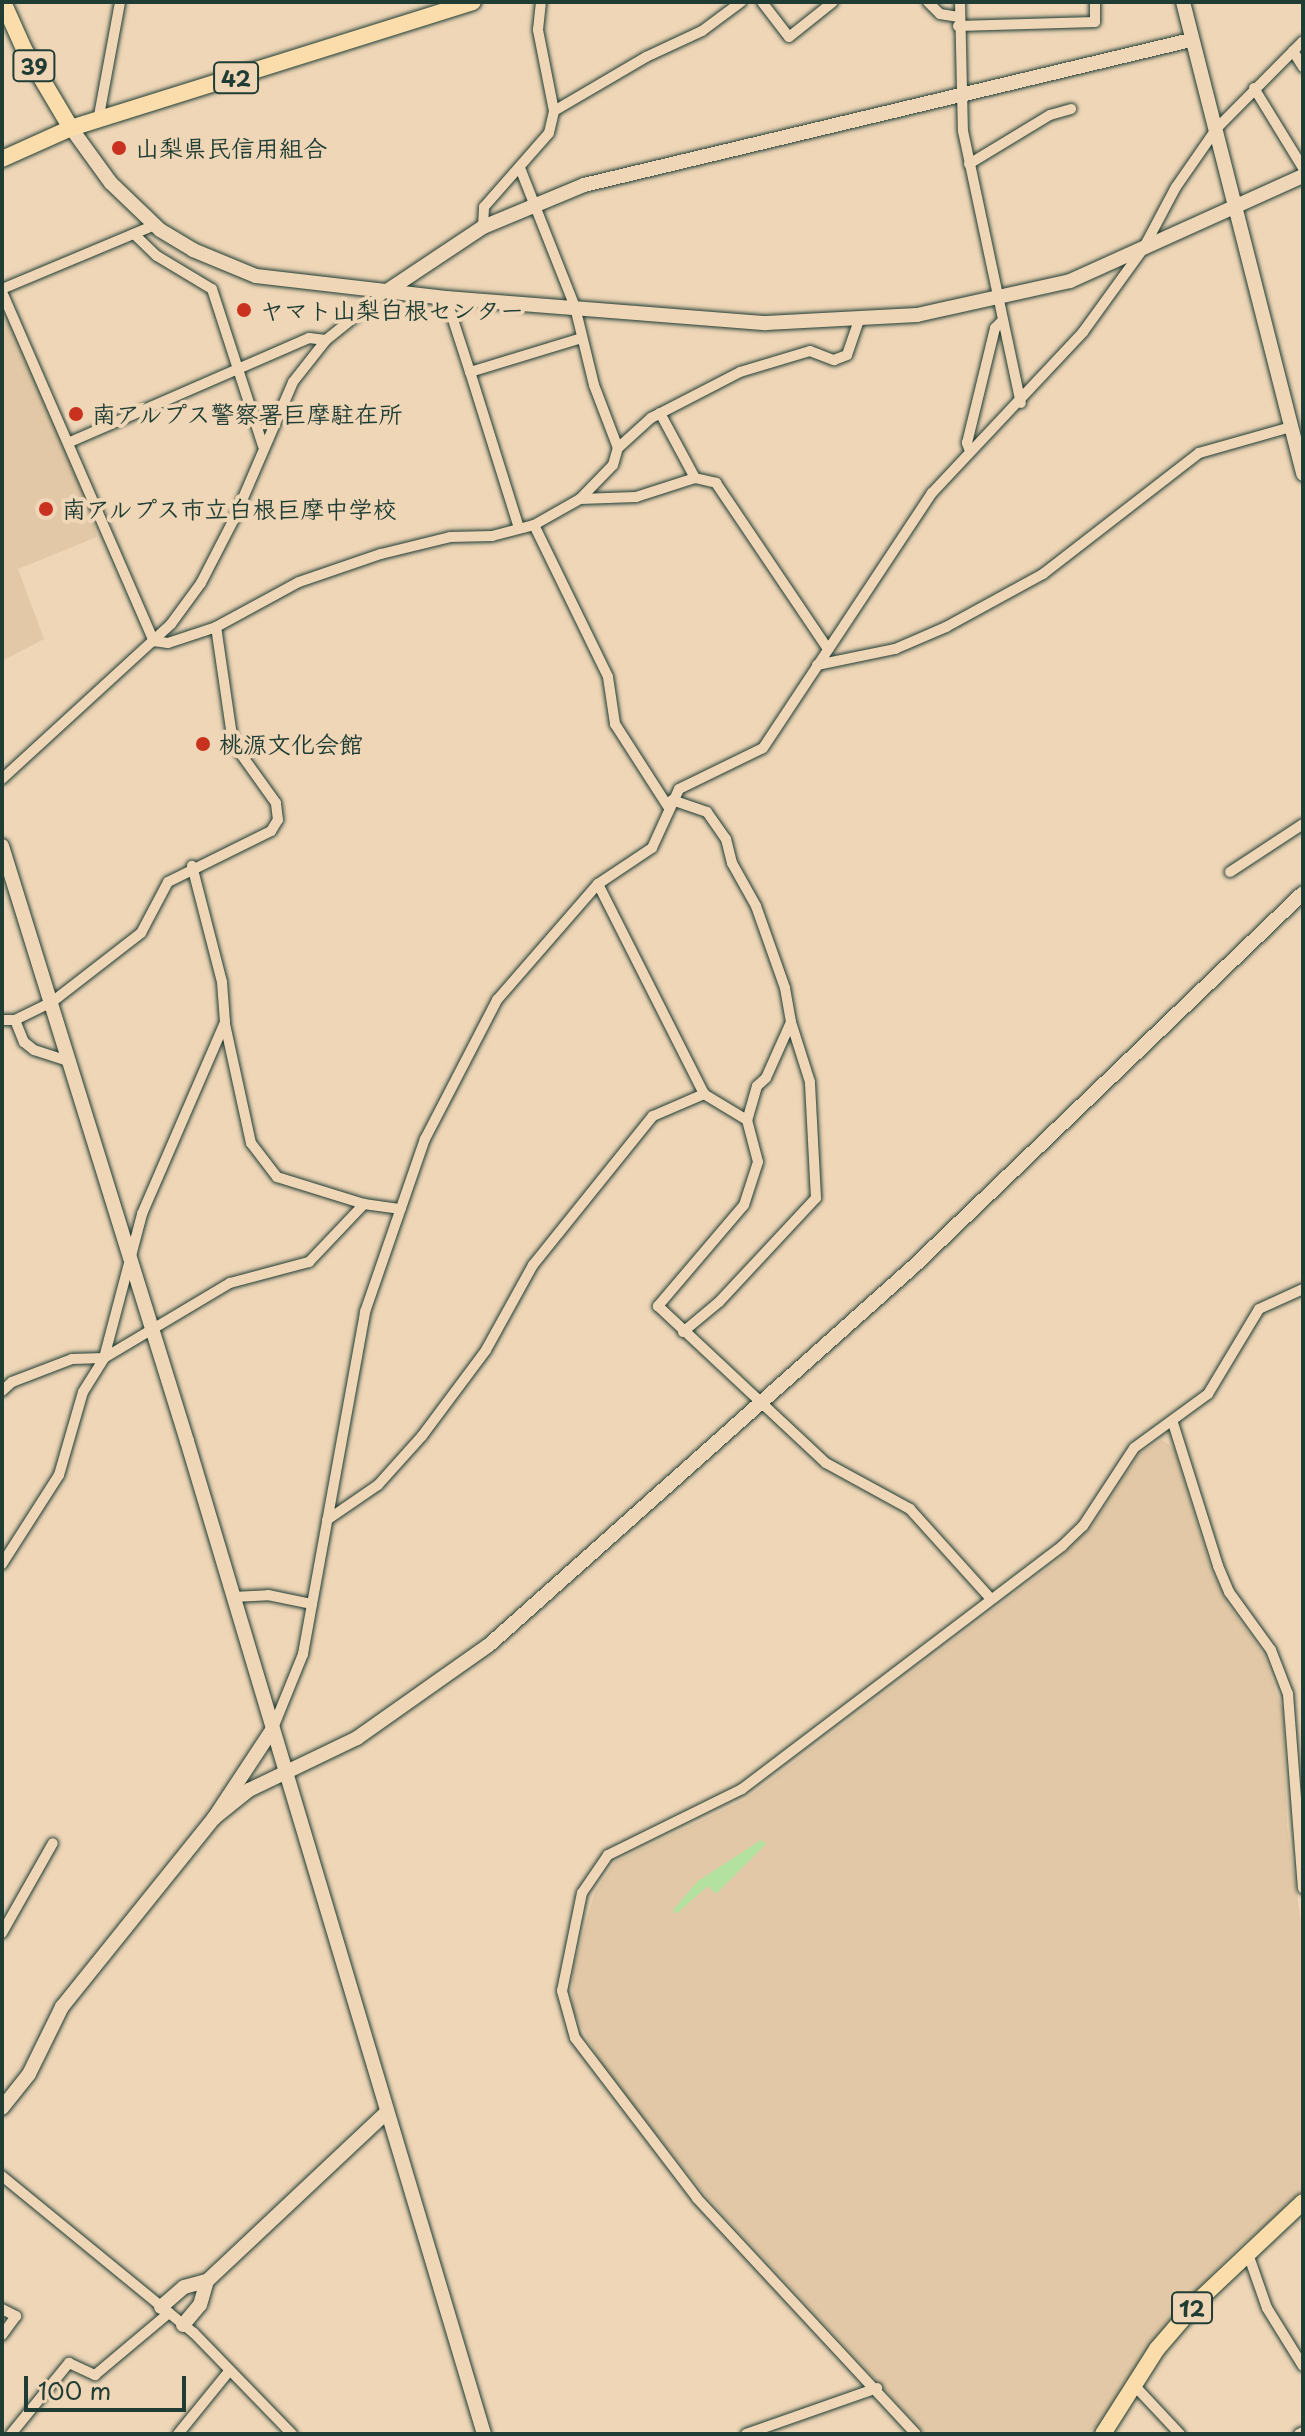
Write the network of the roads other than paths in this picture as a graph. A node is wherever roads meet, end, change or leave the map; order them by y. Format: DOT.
graph roads {
  1 [pos="3,2"];
  2 [pos="14,2"];
  3 [pos="120,2"];
  4 [pos="473,2"];
  5 [pos="541,2"];
  6 [pos="741,2"];
  7 [pos="762,2"];
  8 [pos="833,2"];
  9 [pos="928,2"];
  10 [pos="960,2"];
  11 [pos="1095,2"];
  12 [pos="1183,2"];
  13 [pos="959,21"];
  14 [pos="1191,40"];
  15 [pos="1303,41"];
  16 [pos="1293,51"];
  17 [pos="1303,67"];
  18 [pos="1254,88"];
  19 [pos="960,96"];
  20 [pos="1071,109"];
  21 [pos="554,111"];
  22 [pos="98,121"];
  23 [pos="71,128"];
  24 [pos="1217,128"];
  25 [pos="2,159"];
  26 [pos="969,164"];
  27 [pos="520,168"];
  28 [pos="1303,168"];
  29 [pos="1303,176"];
  30 [pos="534,203"];
  31 [pos="1236,206"];
  32 [pos="155,225"];
  33 [pos="483,227"];
  34 [pos="134,234"];
  35 [pos="1143,249"];
  36 [pos="2,291"];
  37 [pos="387,291"];
  38 [pos="446,298"];
  39 [pos="998,299"];
  40 [pos="575,307"];
  41 [pos="1003,320"];
  42 [pos="859,321"];
  43 [pos="582,338"];
  44 [pos="326,340"];
  45 [pos="242,367"];
  46 [pos="470,372"];
  47 [pos="1021,403"];
  48 [pos="660,413"];
  49 [pos="1291,427"];
  50 [pos="70,442"];
  51 [pos="263,446"];
  52 [pos="618,448"];
  53 [pos="970,451"];
  54 [pos="1303,474"];
  55 [pos="695,478"];
  56 [pos="580,499"];
  57 [pos="534,525"];
  58 [pos="519,528"];
  59 [pos="216,627"];
  60 [pos="154,641"];
  61 [pos="828,649"];
  62 [pos="817,665"];
  63 [pos="2,779"];
  64 [pos="670,804"];
  65 [pos="1303,824"];
  66 [pos="2,846"];
  67 [pos="192,866"];
  68 [pos="1230,872"];
  69 [pos="598,884"];
  70 [pos="1303,893"];
  71 [pos="52,1002"];
  72 [pos="2,1020"];
  73 [pos="15,1020"];
  74 [pos="225,1022"];
  75 [pos="791,1022"];
  76 [pos="71,1062"];
  77 [pos="704,1094"];
  78 [pos="747,1120"];
  79 [pos="364,1204"];
  80 [pos="401,1209"];
  81 [pos="130,1255"];
  82 [pos="1303,1289"];
  83 [pos="152,1327"];
  84 [pos="683,1332"];
  85 [pos="104,1358"];
  86 [pos="2,1391"];
  87 [pos="765,1400"];
  88 [pos="1173,1423"];
  89 [pos="327,1520"];
  90 [pos="2,1564"];
  91 [pos="233,1597"];
  92 [pos="991,1599"];
  93 [pos="312,1604"];
  94 [pos="272,1730"];
  95 [pos="285,1774"];
  96 [pos="214,1818"];
  97 [pos="1300,1839"];
  98 [pos="53,1843"];
  99 [pos="1303,1888"];
  100 [pos="2,1933"];
  101 [pos="2,2108"];
  102 [pos="387,2112"];
  103 [pos="2,2176"];
  104 [pos="1303,2202"];
  105 [pos="1247,2249"];
  106 [pos="207,2281"];
  107 [pos="2,2309"];
  108 [pos="165,2310"];
  109 [pos="183,2325"];
  110 [pos="2,2335"];
  111 [pos="1303,2366"];
  112 [pos="230,2370"];
  113 [pos="1133,2384"];
  114 [pos="877,2388"];
  115 [pos="11,2434"];
  116 [pos="178,2434"];
  117 [pos="292,2434"];
  118 [pos="484,2434"];
  119 [pos="746,2434"];
  120 [pos="916,2434"];
  121 [pos="1103,2434"];
  122 [pos="1180,2434"];
  1 -- 23 [label="main road, 39"];
  2 -- 23 [label="main road, 39"];
  3 -- 22 [label="street"];
  4 -- 22 [label="main road, 42"];
  5 -- 21 [label="street"];
  6 -- 21 [label="street"];
  7 -- 8 [label="street"];
  9 -- 13 [label="street"];
  10 -- 13 [label="street"];
  11 -- 13 [label="street"];
  12 -- 14 [label="street"];
  13 -- 19 [label="street"];
  14 -- 19 [label="street"];
  14 -- 24 [label="street"];
  15 -- 16 [label="street"];
  16 -- 17 [label="street"];
  16 -- 18 [label="street"];
  18 -- 24 [label="street"];
  18 -- 28 [label="street"];
  19 -- 26 [label="street"];
  19 -- 30 [label="street"];
  20 -- 26 [label="street"];
  21 -- 27 [label="street"];
  22 -- 23 [label="main road, 42"];
  23 -- 25 [label="main road, 42"];
  23 -- 32 [label="street"];
  24 -- 31 [label="street"];
  24 -- 35 [label="street"];
  26 -- 39 [label="street"];
  27 -- 30 [label="street"];
  27 -- 33 [label="street"];
  29 -- 31 [label="street"];
  30 -- 33 [label="street"];
  30 -- 40 [label="street"];
  31 -- 35 [label="street"];
  31 -- 49 [label="street"];
  32 -- 34 [label="street"];
  32 -- 37 [label="street"];
  33 -- 37 [label="street"];
  34 -- 36 [label="street"];
  34 -- 45 [label="street"];
  35 -- 39 [label="street"];
  35 -- 47 [label="street"];
  36 -- 50 [label="street"];
  37 -- 38 [label="street"];
  37 -- 44 [label="street"];
  38 -- 40 [label="street"];
  38 -- 46 [label="street"];
  39 -- 41 [label="street"];
  39 -- 42 [label="street"];
  40 -- 42 [label="street"];
  40 -- 43 [label="street"];
  41 -- 47 [label="street"];
  41 -- 53 [label="street"];
  42 -- 48 [label="street"];
  43 -- 46 [label="street"];
  43 -- 52 [label="street"];
  44 -- 45 [label="street"];
  44 -- 51 [label="street"];
  45 -- 50 [label="street"];
  45 -- 51 [label="street"];
  46 -- 58 [label="street"];
  47 -- 53 [label="street"];
  48 -- 52 [label="street"];
  48 -- 55 [label="street"];
  49 -- 54 [label="street"];
  49 -- 62 [label="street"];
  50 -- 60 [label="street"];
  51 -- 60 [label="street"];
  52 -- 56 [label="street"];
  53 -- 61 [label="street"];
  55 -- 56 [label="street"];
  55 -- 61 [label="street"];
  56 -- 57 [label="street"];
  57 -- 58 [label="street"];
  57 -- 64 [label="street"];
  58 -- 59 [label="street"];
  59 -- 60 [label="street"];
  59 -- 67 [label="street"];
  60 -- 63 [label="street"];
  61 -- 62 [label="street"];
  62 -- 64 [label="street"];
  64 -- 69 [label="street"];
  64 -- 75 [label="street"];
  65 -- 68 [label="street"];
  66 -- 71 [label="street"];
  67 -- 71 [label="street"];
  67 -- 74 [label="street"];
  69 -- 77 [label="street"];
  69 -- 80 [label="street"];
  70 -- 87 [label="street"];
  71 -- 73 [label="street"];
  71 -- 76 [label="street"];
  72 -- 73 [label="street"];
  73 -- 76 [label="street"];
  74 -- 79 [label="street"];
  74 -- 81 [label="street"];
  75 -- 78 [label="street"];
  75 -- 84 [label="street"];
  76 -- 81 [label="street"];
  77 -- 78 [label="street"];
  77 -- 89 [label="street"];
  78 -- 84 [label="street"];
  79 -- 80 [label="street"];
  79 -- 83 [label="street"];
  80 -- 89 [label="street"];
  81 -- 83 [label="street"];
  81 -- 85 [label="street"];
  82 -- 88 [label="street"];
  83 -- 85 [label="street"];
  83 -- 91 [label="street"];
  84 -- 87 [label="street"];
  85 -- 86 [label="street"];
  85 -- 90 [label="street"];
  87 -- 92 [label="street"];
  87 -- 95 [label="street"];
  88 -- 92 [label="street"];
  88 -- 97 [label="street"];
  89 -- 93 [label="street"];
  91 -- 93 [label="street"];
  91 -- 94 [label="street"];
  92 -- 114 [label="street"];
  93 -- 94 [label="street"];
  94 -- 95 [label="street"];
  94 -- 96 [label="street"];
  95 -- 96 [label="street"];
  95 -- 102 [label="street"];
  96 -- 101 [label="street"];
  97 -- 99 [label="street"];
  98 -- 100 [label="street"];
  102 -- 106 [label="street"];
  102 -- 118 [label="street"];
  103 -- 108 [label="street"];
  104 -- 105 [label="main road, 12"];
  105 -- 111 [label="street"];
  105 -- 113 [label="main road, 12"];
  106 -- 108 [label="street"];
  106 -- 109 [label="street"];
  107 -- 110 [label="street"];
  108 -- 109 [label="street"];
  108 -- 115 [label="street"];
  109 -- 112 [label="street"];
  112 -- 116 [label="street"];
  112 -- 117 [label="street"];
  113 -- 121 [label="main road, 12"];
  113 -- 122 [label="street"];
  114 -- 119 [label="street"];
  114 -- 120 [label="street"];
}
